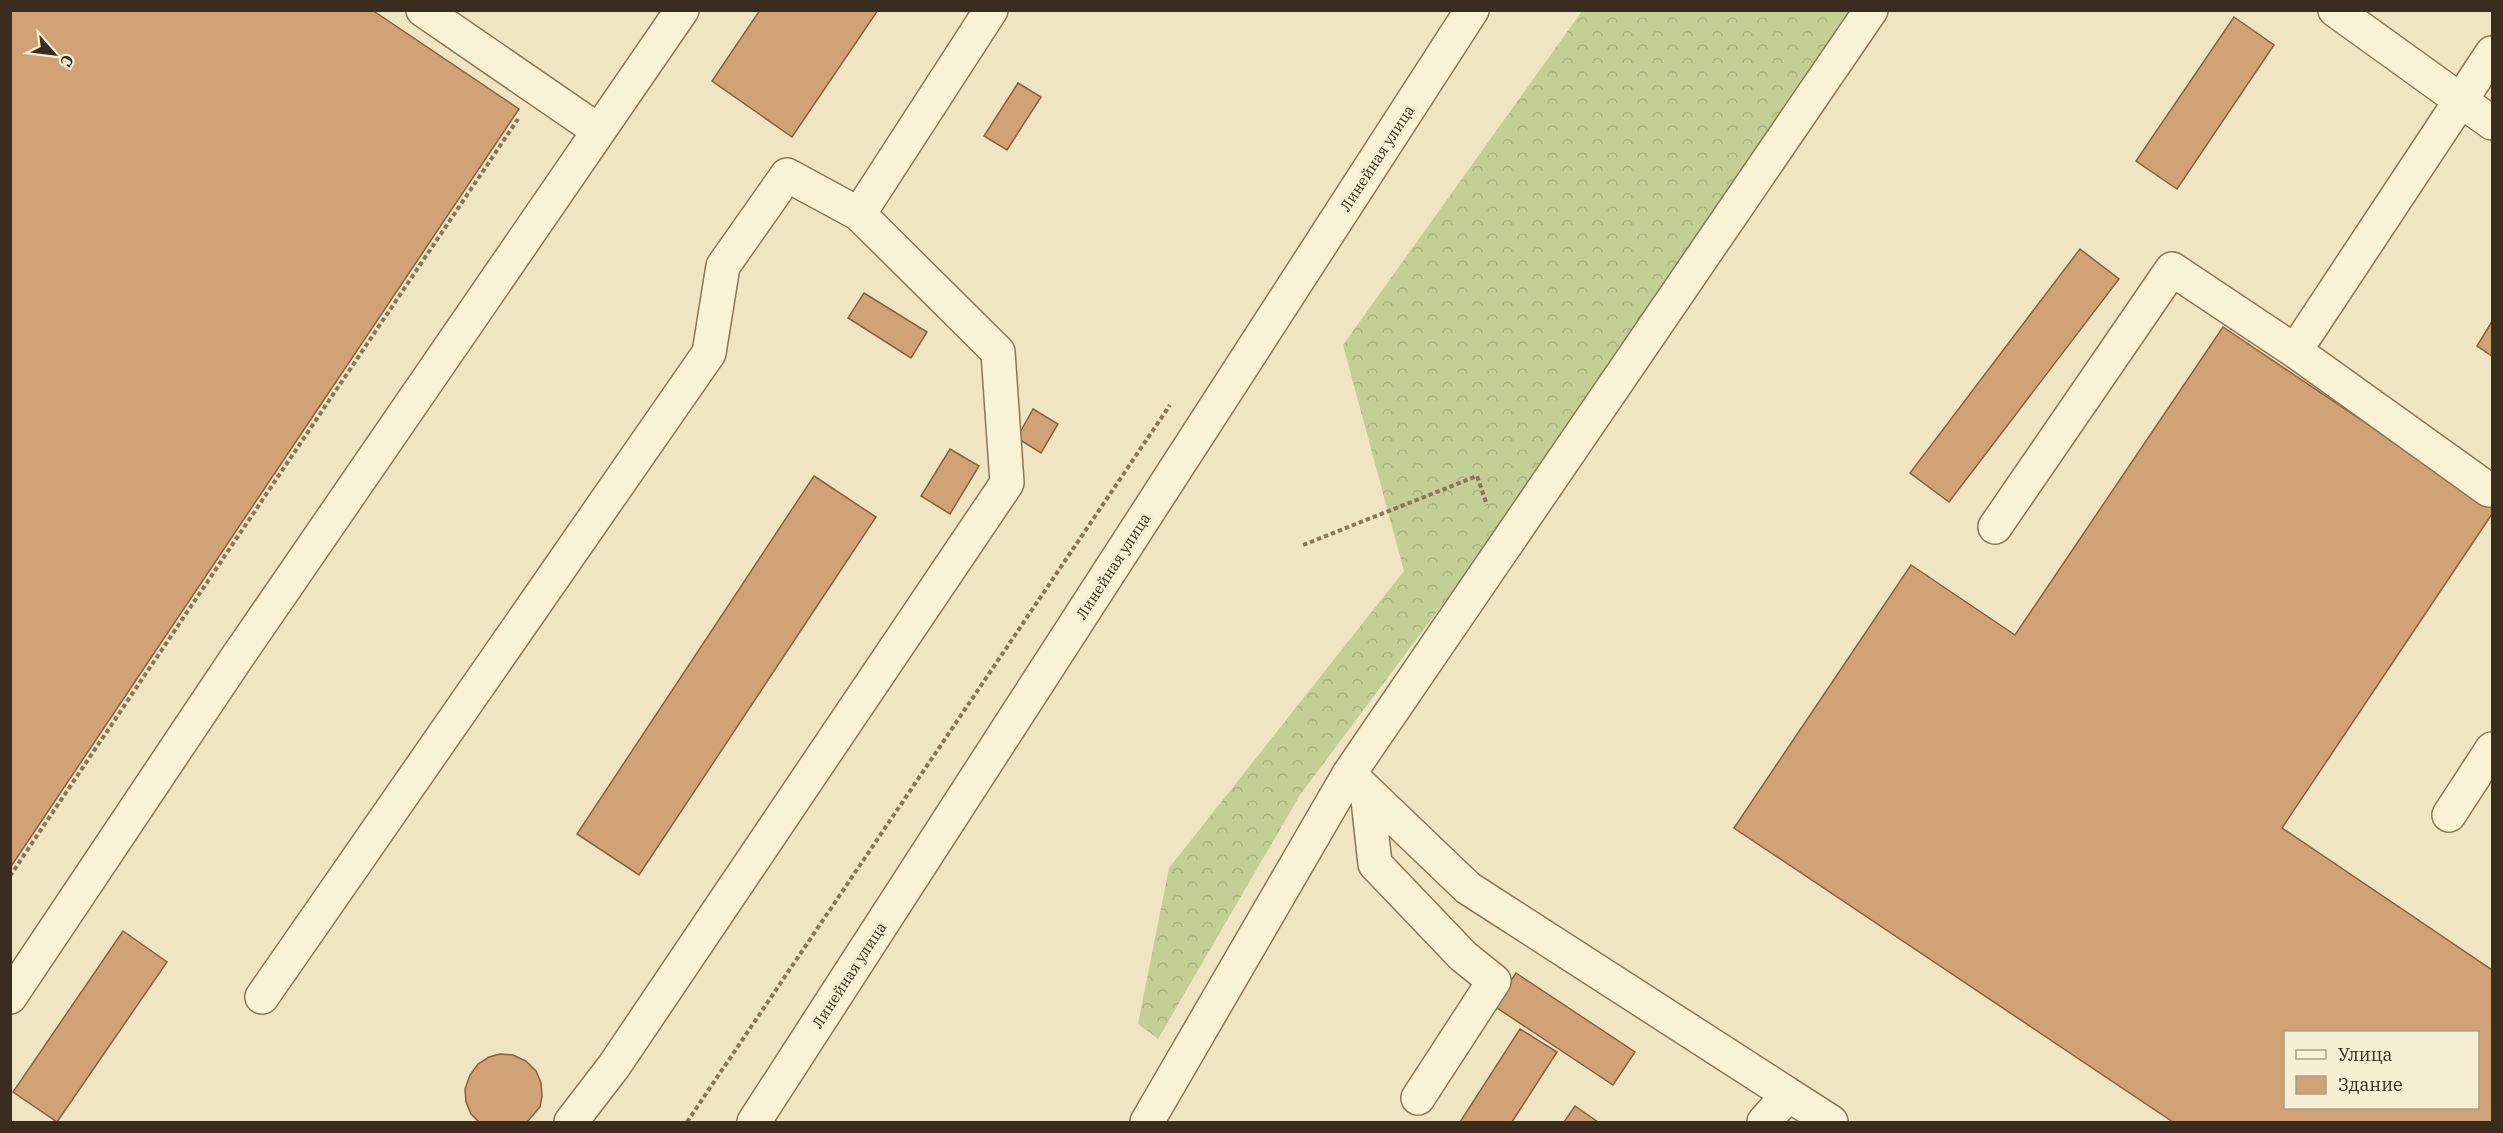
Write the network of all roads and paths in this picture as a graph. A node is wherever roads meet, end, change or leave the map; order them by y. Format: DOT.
graph roads {
  1 [pos="423,10"];
  2 [pos="682,10"];
  3 [pos="992,10"];
  4 [pos="1472,10"];
  5 [pos="1871,10"];
  6 [pos="2335,10"];
  7 [pos="2493,53"];
  8 [pos="539,90"];
  9 [pos="2460,101"];
  10 [pos="2493,123"];
  11 [pos="599,131"];
  12 [pos="859,214"];
  13 [pos="2295,351"];
  14 [pos="1174,398"];
  15 [pos="2488,490"];
  16 [pos="1995,527"];
  17 [pos="1303,544"];
  18 [pos="1503,548"];
  19 [pos="2493,748"];
  20 [pos="1358,782"];
  21 [pos="2449,815"];
  22 [pos="10,876"];
  23 [pos="10,997"];
  24 [pos="262,997"];
  25 [pos="1788,1095"];
  26 [pos="1418,1098"];
  27 [pos="571,1122"];
  28 [pos="687,1122"];
  29 [pos="754,1122"];
  30 [pos="1148,1122"];
  31 [pos="1764,1122"];
  32 [pos="1831,1122"];
  1 -- 8 [label="street"];
  2 -- 11 [label="street"];
  3 -- 12 [label="street"];
  4 -- 29 [label="street, Линейная улица"];
  5 -- 18 [label="street"];
  6 -- 9 [label="street"];
  7 -- 9 [label="street"];
  8 -- 11 [label="street"];
  8 -- 22 [label="path"];
  9 -- 10 [label="street"];
  9 -- 13 [label="street"];
  11 -- 23 [label="street"];
  12 -- 24 [label="street"];
  12 -- 27 [label="street"];
  13 -- 15 [label="street"];
  13 -- 16 [label="street"];
  14 -- 28 [label="path"];
  17 -- 18 [label="path"];
  18 -- 20 [label="street"];
  19 -- 21 [label="street"];
  20 -- 25 [label="street"];
  20 -- 26 [label="street"];
  20 -- 30 [label="street"];
  25 -- 31 [label="street"];
  25 -- 32 [label="street"];
}
